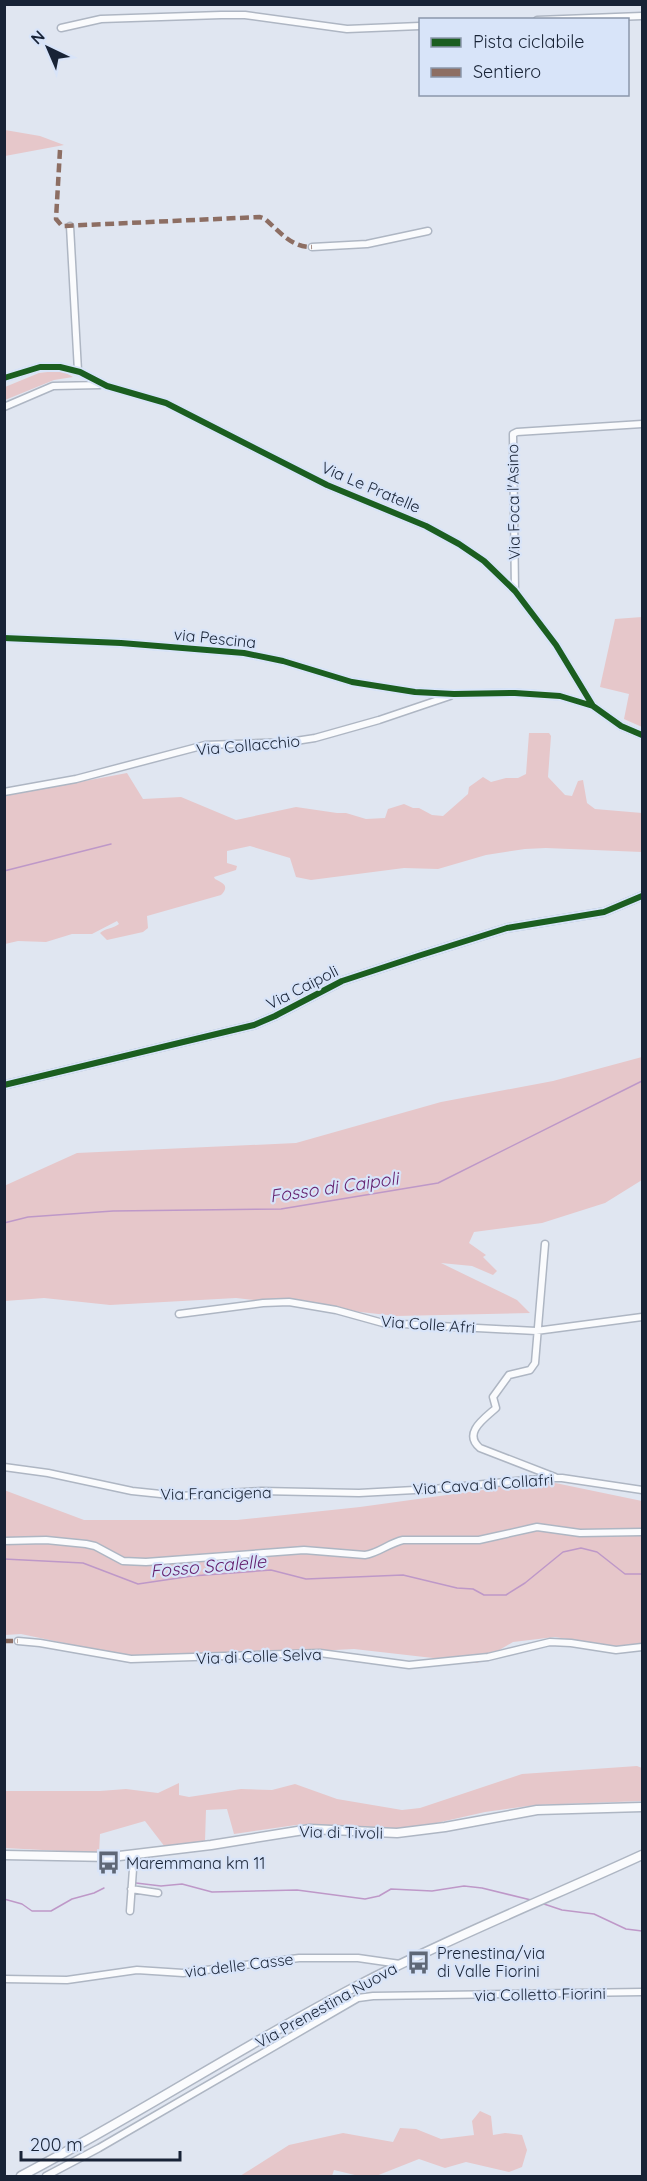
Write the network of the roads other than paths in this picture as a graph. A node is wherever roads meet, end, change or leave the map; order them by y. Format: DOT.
graph roads {
  1 [pos="642,16"];
  2 [pos="590,18"];
  3 [pos="419,26"];
  4 [pos="61,28"];
  5 [pos="70,226"];
  6 [pos="428,231"];
  7 [pos="312,246"];
  8 [pos="78,371"];
  9 [pos="4,378"];
  10 [pos="104,385"];
  11 [pos="4,407"];
  12 [pos="642,424"];
  13 [pos="515,591"];
  14 [pos="4,638"];
  15 [pos="454,694"];
  16 [pos="594,706"];
  17 [pos="642,735"];
  18 [pos="4,792"];
  19 [pos="642,896"];
  20 [pos="4,1085"];
  21 [pos="545,1244"];
  22 [pos="179,1314"];
  23 [pos="642,1317"];
  24 [pos="537,1331"];
  25 [pos="4,1467"];
  26 [pos="555,1478"];
  27 [pos="642,1490"];
  28 [pos="359,1493"];
  29 [pos="642,1532"];
  30 [pos="4,1541"];
  31 [pos="18,1641"];
  32 [pos="642,1647"];
  33 [pos="642,1807"];
  34 [pos="4,1855"];
  35 [pos="134,1855"];
  36 [pos="642,1855"];
  37 [pos="131,1889"];
  38 [pos="158,1893"];
  39 [pos="130,1911"];
  40 [pos="401,1964"];
  41 [pos="4,1979"];
  42 [pos="642,1992"];
  43 [pos="59,2170"];
  44 [pos="21,2176"];
  45 [pos="46,2176"];
  46 [pos="63,2176"];
  1 -- 2 [label="street"];
  3 -- 4 [label="street"];
  5 -- 8 [label="street"];
  6 -- 7 [label="street"];
  8 -- 9 [label="street, Via Le Pratelle"];
  8 -- 10 [label="street, Via Le Pratelle"];
  10 -- 11 [label="street"];
  10 -- 13 [label="street, Via Le Pratelle"];
  12 -- 13 [label="street, Via Foca l'Asino"];
  13 -- 16 [label="street, Via Le Pratelle"];
  14 -- 15 [label="street, via Pescina"];
  15 -- 16 [label="street"];
  15 -- 18 [label="street, Via Collacchio"];
  16 -- 17 [label="street"];
  19 -- 20 [label="street, Via Caipoli"];
  21 -- 24 [label="street"];
  22 -- 24 [label="street, Via Colle Afri"];
  23 -- 24 [label="street, Via Colle Afri"];
  24 -- 26 [label="street"];
  25 -- 28 [label="street, Via Francigena"];
  26 -- 27 [label="street, Via Cava di Collafri"];
  26 -- 28 [label="street, Via Cava di Collafri"];
  29 -- 30 [label="street"];
  31 -- 32 [label="street, Via di Colle Selva"];
  33 -- 35 [label="main road, Via di Tivoli"];
  34 -- 35 [label="main road, Via di Tivoli"];
  35 -- 37 [label="street"];
  36 -- 40 [label="main road, Via Prenestina Nuova"];
  37 -- 38 [label="street"];
  37 -- 39 [label="street"];
  40 -- 41 [label="street, via delle Casse"];
  40 -- 44 [label="main road, Via Prenestina Nuova"];
  42 -- 43 [label="street, via Colletto Fiorini"];
  43 -- 45 [label="street, via Colletto Fiorini"];
  43 -- 46 [label="street"];
}
